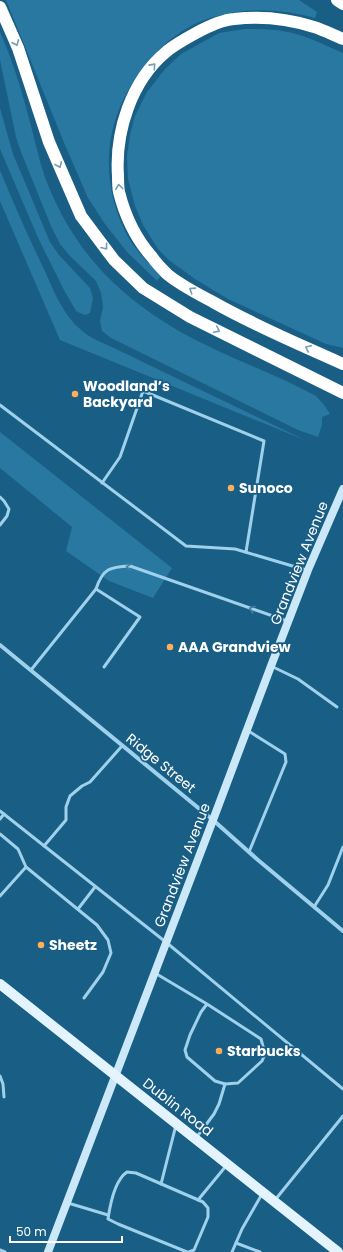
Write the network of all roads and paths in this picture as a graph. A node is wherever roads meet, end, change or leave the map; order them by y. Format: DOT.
graph roads {
  1 [pos="337,0"];
  2 [pos="343,4"];
  3 [pos="0,7"];
  4 [pos="343,39"];
  5 [pos="343,364"];
  6 [pos="343,393"];
  7 [pos="0,405"];
  8 [pos="102,482"];
  9 [pos="343,489"];
  10 [pos="0,497"];
  11 [pos="0,525"];
  12 [pos="246,552"];
  13 [pos="308,570"];
  14 [pos="96,589"];
  15 [pos="288,622"];
  16 [pos="0,646"];
  17 [pos="271,666"];
  18 [pos="104,667"];
  19 [pos="31,670"];
  20 [pos="337,707"];
  21 [pos="247,730"];
  22 [pos="122,746"];
  23 [pos="0,811"];
  24 [pos="4,814"];
  25 [pos="0,819"];
  26 [pos="213,820"];
  27 [pos="0,834"];
  28 [pos="44,846"];
  29 [pos="343,847"];
  30 [pos="249,852"];
  31 [pos="26,866"];
  32 [pos="96,886"];
  33 [pos="0,896"];
  34 [pos="314,907"];
  35 [pos="78,909"];
  36 [pos="343,931"];
  37 [pos="167,943"];
  38 [pos="155,973"];
  39 [pos="0,985"];
  40 [pos="84,998"];
  41 [pos="207,1004"];
  42 [pos="0,1076"];
  43 [pos="116,1076"];
  44 [pos="225,1084"];
  45 [pos="343,1089"];
  46 [pos="4,1097"];
  47 [pos="343,1116"];
  48 [pos="176,1124"];
  49 [pos="195,1139"];
  50 [pos="227,1164"];
  51 [pos="161,1184"];
  52 [pos="263,1193"];
  53 [pos="198,1200"];
  54 [pos="274,1201"];
  55 [pos="67,1203"];
  56 [pos="108,1215"];
  57 [pos="236,1243"];
  58 [pos="0,1250"];
  59 [pos="5,1252"];
  60 [pos="48,1252"];
  61 [pos="188,1252"];
  62 [pos="232,1252"];
  63 [pos="260,1252"];
  64 [pos="338,1252"];
  1 -- 2 [label="highway"];
  3 -- 6 [label="highway, one-way"];
  5 -- 4 [label="highway, one-way"];
  7 -- 8 [label="lane"];
  8 -- 12 [label="lane"];
  8 -- 12 [label="lane"];
  9 -- 13 [label="main road, Grandview Avenue"];
  10 -- 11 [label="lane"];
  12 -- 13 [label="lane"];
  13 -- 15 [label="main road, Grandview Avenue"];
  15 -- 14 [label="lane, one-way"];
  14 -- 18 [label="lane"];
  14 -- 19 [label="lane"];
  15 -- 17 [label="main road, Grandview Avenue"];
  16 -- 19 [label="street, Ridge Street"];
  17 -- 20 [label="lane"];
  17 -- 21 [label="main road, Grandview Avenue"];
  19 -- 22 [label="street, Ridge Street"];
  21 -- 26 [label="main road, Grandview Avenue"];
  21 -- 30 [label="lane"];
  22 -- 26 [label="street, Ridge Street"];
  22 -- 28 [label="lane"];
  23 -- 24 [label="lane"];
  24 -- 25 [label="lane"];
  24 -- 28 [label="lane"];
  26 -- 30 [label="street, Ridge Street"];
  26 -- 37 [label="main road, Grandview Avenue"];
  27 -- 31 [label="lane"];
  28 -- 32 [label="lane"];
  29 -- 34 [label="lane"];
  30 -- 34 [label="street, Ridge Street"];
  31 -- 33 [label="lane"];
  31 -- 35 [label="lane"];
  32 -- 35 [label="lane"];
  32 -- 37 [label="lane"];
  34 -- 36 [label="street, Ridge Street"];
  35 -- 40 [label="lane"];
  37 -- 38 [label="main road, Grandview Avenue"];
  37 -- 45 [label="lane"];
  38 -- 41 [label="lane"];
  38 -- 43 [label="main road, Grandview Avenue"];
  39 -- 43 [label="main road, Dublin Road"];
  41 -- 44 [label="lane"];
  41 -- 44 [label="lane"];
  42 -- 46 [label="lane"];
  43 -- 48 [label="main road, Dublin Road"];
  43 -- 55 [label="main road, Grandview Avenue"];
  44 -- 49 [label="lane"];
  47 -- 54 [label="lane"];
  48 -- 49 [label="main road, Dublin Road"];
  48 -- 51 [label="lane"];
  49 -- 50 [label="main road, Dublin Road"];
  50 -- 52 [label="main road, Dublin Road"];
  50 -- 53 [label="lane"];
  51 -- 53 [label="lane"];
  51 -- 56 [label="lane"];
  52 -- 54 [label="main road, Dublin Road"];
  52 -- 57 [label="lane"];
  53 -- 61 [label="lane"];
  54 -- 64 [label="main road, Dublin Road"];
  55 -- 56 [label="lane"];
  55 -- 60 [label="main road, Grandview Avenue"];
  56 -- 61 [label="lane"];
  57 -- 62 [label="lane"];
  57 -- 63 [label="lane"];
  58 -- 59 [label="lane"];
}
